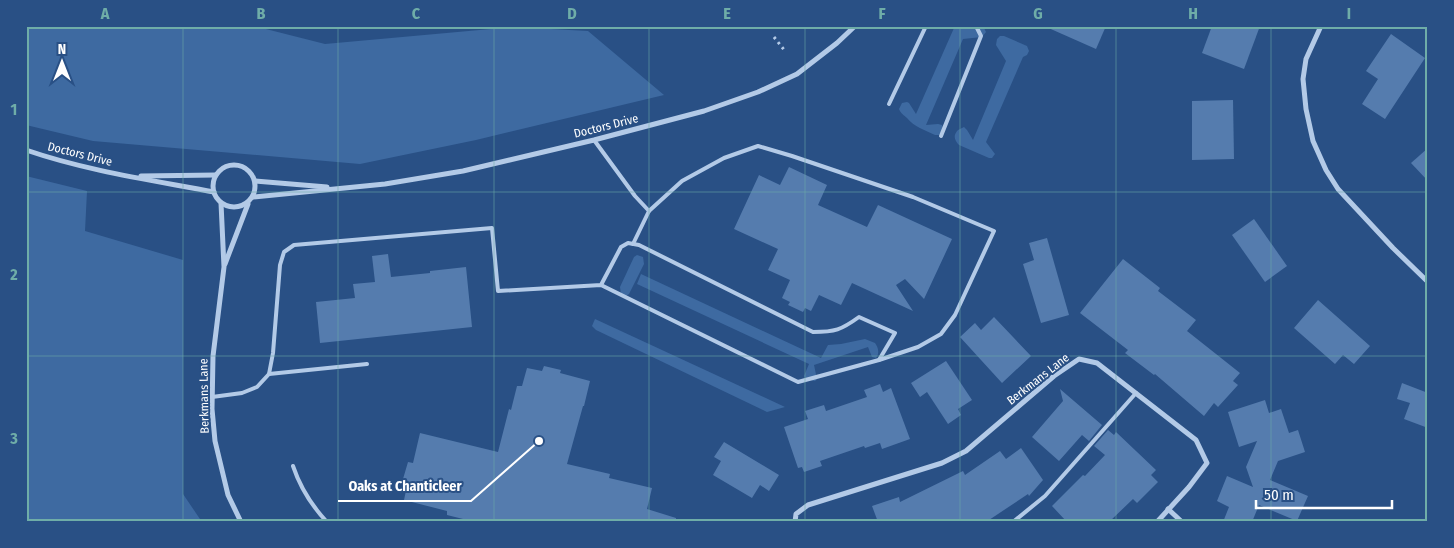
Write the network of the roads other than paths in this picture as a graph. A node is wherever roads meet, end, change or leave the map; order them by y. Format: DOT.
graph roads {
  1 [pos="855,26"];
  2 [pos="926,26"];
  3 [pos="976,26"];
  4 [pos="1321,26"];
  5 [pos="889,104"];
  6 [pos="941,136"];
  7 [pos="594,140"];
  8 [pos="26,150"];
  9 [pos="216,175"];
  10 [pos="129,176"];
  11 [pos="255,181"];
  12 [pos="340,189"];
  13 [pos="214,192"];
  14 [pos="253,197"];
  15 [pos="221,203"];
  16 [pos="248,203"];
  17 [pos="649,210"];
  18 [pos="633,244"];
  19 [pos="224,266"];
  20 [pos="1428,282"];
  21 [pos="601,285"];
  22 [pos="879,360"];
  23 [pos="367,364"];
  24 [pos="269,374"];
  25 [pos="1136,393"];
  26 [pos="212,397"];
  27 [pos="293,466"];
  28 [pos="1168,509"];
  29 [pos="240,522"];
  30 [pos="327,522"];
  31 [pos="795,522"];
  32 [pos="1013,522"];
  33 [pos="1157,522"];
  34 [pos="1182,522"];
  1 -- 7 [label="street, Doctors Drive"];
  2 -- 5 [label="lane"];
  3 -- 6 [label="lane"];
  4 -- 20 [label="street"];
  7 -- 12 [label="street, Doctors Drive"];
  7 -- 17 [label="lane"];
  8 -- 10 [label="street, Doctors Drive"];
  9 -- 10 [label="street, Doctors Drive"];
  9 -- 11 [label="street, Doctors Drive"];
  9 -- 13 [label="street"];
  10 -- 13 [label="street, Doctors Drive"];
  11 -- 12 [label="street, Doctors Drive"];
  11 -- 14 [label="street"];
  12 -- 14 [label="street, Doctors Drive"];
  13 -- 15 [label="street"];
  14 -- 16 [label="street"];
  15 -- 16 [label="street"];
  15 -- 19 [label="street, Berkmans Lane"];
  16 -- 19 [label="street, Berkmans Lane"];
  17 -- 18 [label="lane"];
  17 -- 22 [label="lane"];
  18 -- 21 [label="lane"];
  18 -- 22 [label="lane"];
  19 -- 26 [label="street, Berkmans Lane"];
  21 -- 22 [label="lane"];
  21 -- 24 [label="lane"];
  23 -- 24 [label="lane"];
  24 -- 26 [label="lane"];
  25 -- 28 [label="street, Berkmans Lane"];
  25 -- 31 [label="street, Berkmans Lane"];
  25 -- 32 [label="lane"];
  26 -- 29 [label="street, Berkmans Lane"];
  27 -- 30 [label="lane"];
  28 -- 33 [label="street, Berkmans Lane"];
  28 -- 34 [label="street"];
}
